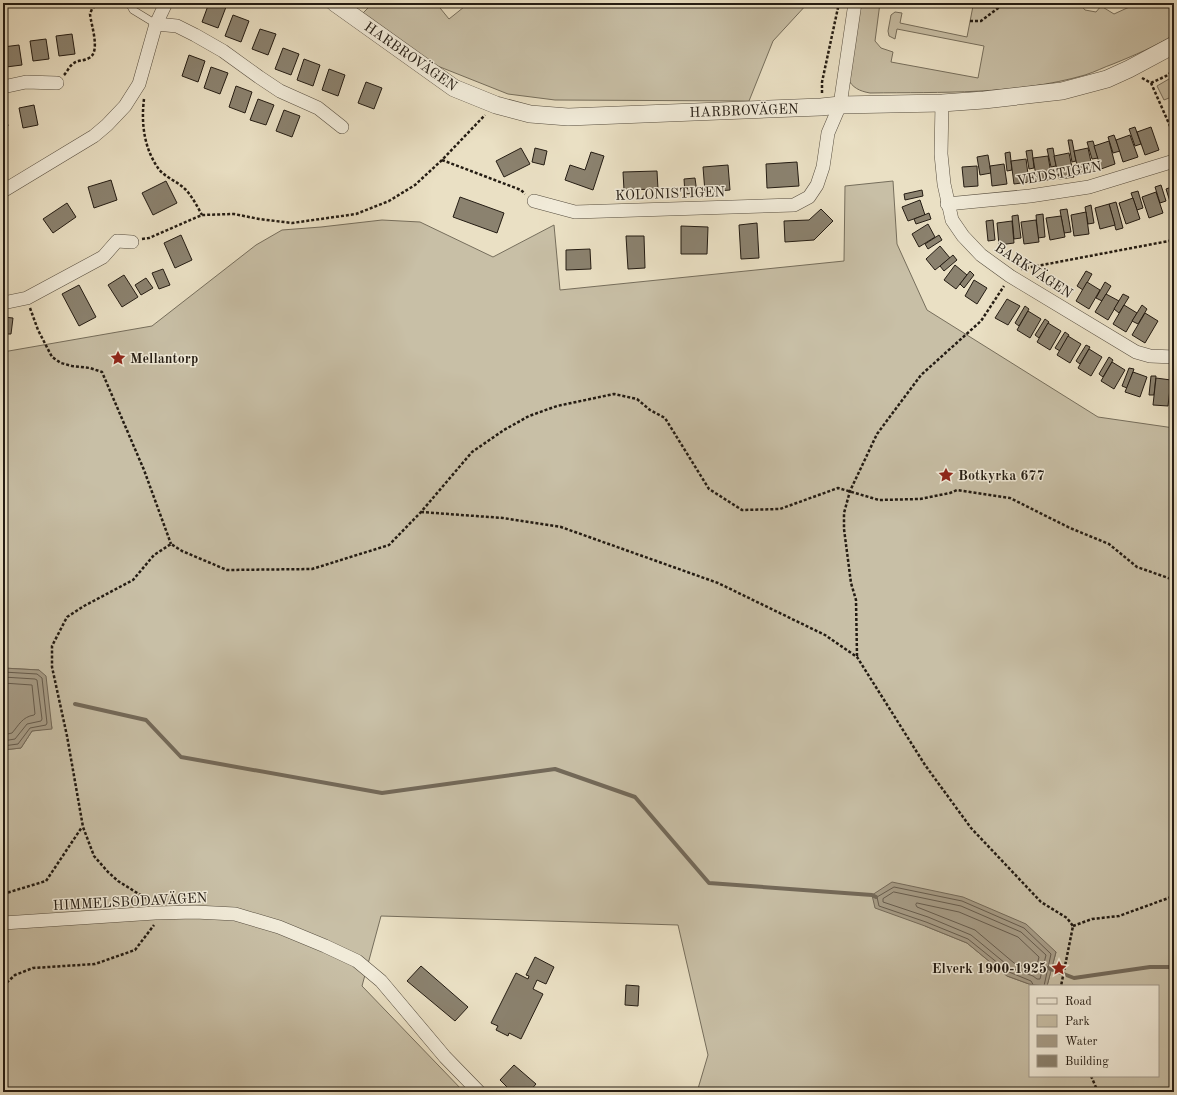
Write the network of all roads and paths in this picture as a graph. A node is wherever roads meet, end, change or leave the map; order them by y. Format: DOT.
graph roads {
  1 [pos="98,3"];
  2 [pos="129,3"];
  3 [pos="166,3"];
  4 [pos="335,3"];
  5 [pos="839,3"];
  6 [pos="855,3"];
  7 [pos="1005,3"];
  8 [pos="970,21"];
  9 [pos="156,24"];
  10 [pos="1174,45"];
  11 [pos="1174,70"];
  12 [pos="57,83"];
  13 [pos="3,87"];
  14 [pos="145,95"];
  15 [pos="942,103"];
  16 [pos="496,105"];
  17 [pos="840,105"];
  18 [pos="821,108"];
  19 [pos="342,128"];
  20 [pos="1174,135"];
  21 [pos="442,160"];
  22 [pos="1174,160"];
  23 [pos="3,191"];
  24 [pos="534,201"];
  25 [pos="947,204"];
  26 [pos="202,215"];
  27 [pos="1174,240"];
  28 [pos="132,242"];
  29 [pos="1010,276"];
  30 [pos="27,298"];
  31 [pos="3,303"];
  32 [pos="1174,358"];
  33 [pos="850,491"];
  34 [pos="421,512"];
  35 [pos="171,544"];
  36 [pos="1174,580"];
  37 [pos="857,657"];
  38 [pos="83,827"];
  39 [pos="3,894"];
  40 [pos="1174,896"];
  41 [pos="155,913"];
  42 [pos="3,924"];
  43 [pos="1073,926"];
  44 [pos="1061,985"];
  45 [pos="3,986"];
  46 [pos="1091,1077"];
  47 [pos="479,1092"];
  48 [pos="1098,1092"];
  1 -- 12 [label="path"];
  2 -- 9 [label="lane"];
  3 -- 9 [label="street"];
  4 -- 16 [label="street, HARBROVÄGEN"];
  5 -- 18 [label="path"];
  6 -- 17 [label="street, KOLONISTIGEN"];
  7 -- 8 [label="path"];
  9 -- 19 [label="street"];
  9 -- 23 [label="street"];
  10 -- 15 [label="street, HARBROVÄGEN"];
  11 -- 20 [label="path"];
  12 -- 13 [label="street"];
  14 -- 26 [label="path"];
  15 -- 17 [label="street, HARBROVÄGEN"];
  15 -- 25 [label="street, BARKVÄGEN"];
  16 -- 18 [label="street, HARBROVÄGEN"];
  16 -- 21 [label="path"];
  17 -- 18 [label="street, HARBROVÄGEN"];
  17 -- 24 [label="street, KOLONISTIGEN"];
  21 -- 24 [label="path"];
  21 -- 26 [label="path"];
  22 -- 25 [label="street, VEDSTIGEN"];
  25 -- 29 [label="street, BARKVÄGEN"];
  26 -- 28 [label="path"];
  27 -- 29 [label="path"];
  28 -- 30 [label="street"];
  29 -- 32 [label="street, BARKVÄGEN"];
  29 -- 33 [label="path"];
  30 -- 31 [label="street"];
  30 -- 35 [label="path"];
  33 -- 34 [label="path"];
  33 -- 36 [label="path"];
  33 -- 37 [label="path"];
  34 -- 35 [label="path"];
  34 -- 37 [label="path"];
  35 -- 38 [label="path"];
  37 -- 43 [label="path"];
  38 -- 39 [label="path"];
  38 -- 41 [label="path"];
  40 -- 43 [label="path"];
  41 -- 42 [label="street, HIMMELSBODAVÄGEN"];
  41 -- 45 [label="path"];
  41 -- 47 [label="street, HIMMELSBODAVÄGEN"];
  43 -- 44 [label="path"];
  46 -- 48 [label="path"];
}
